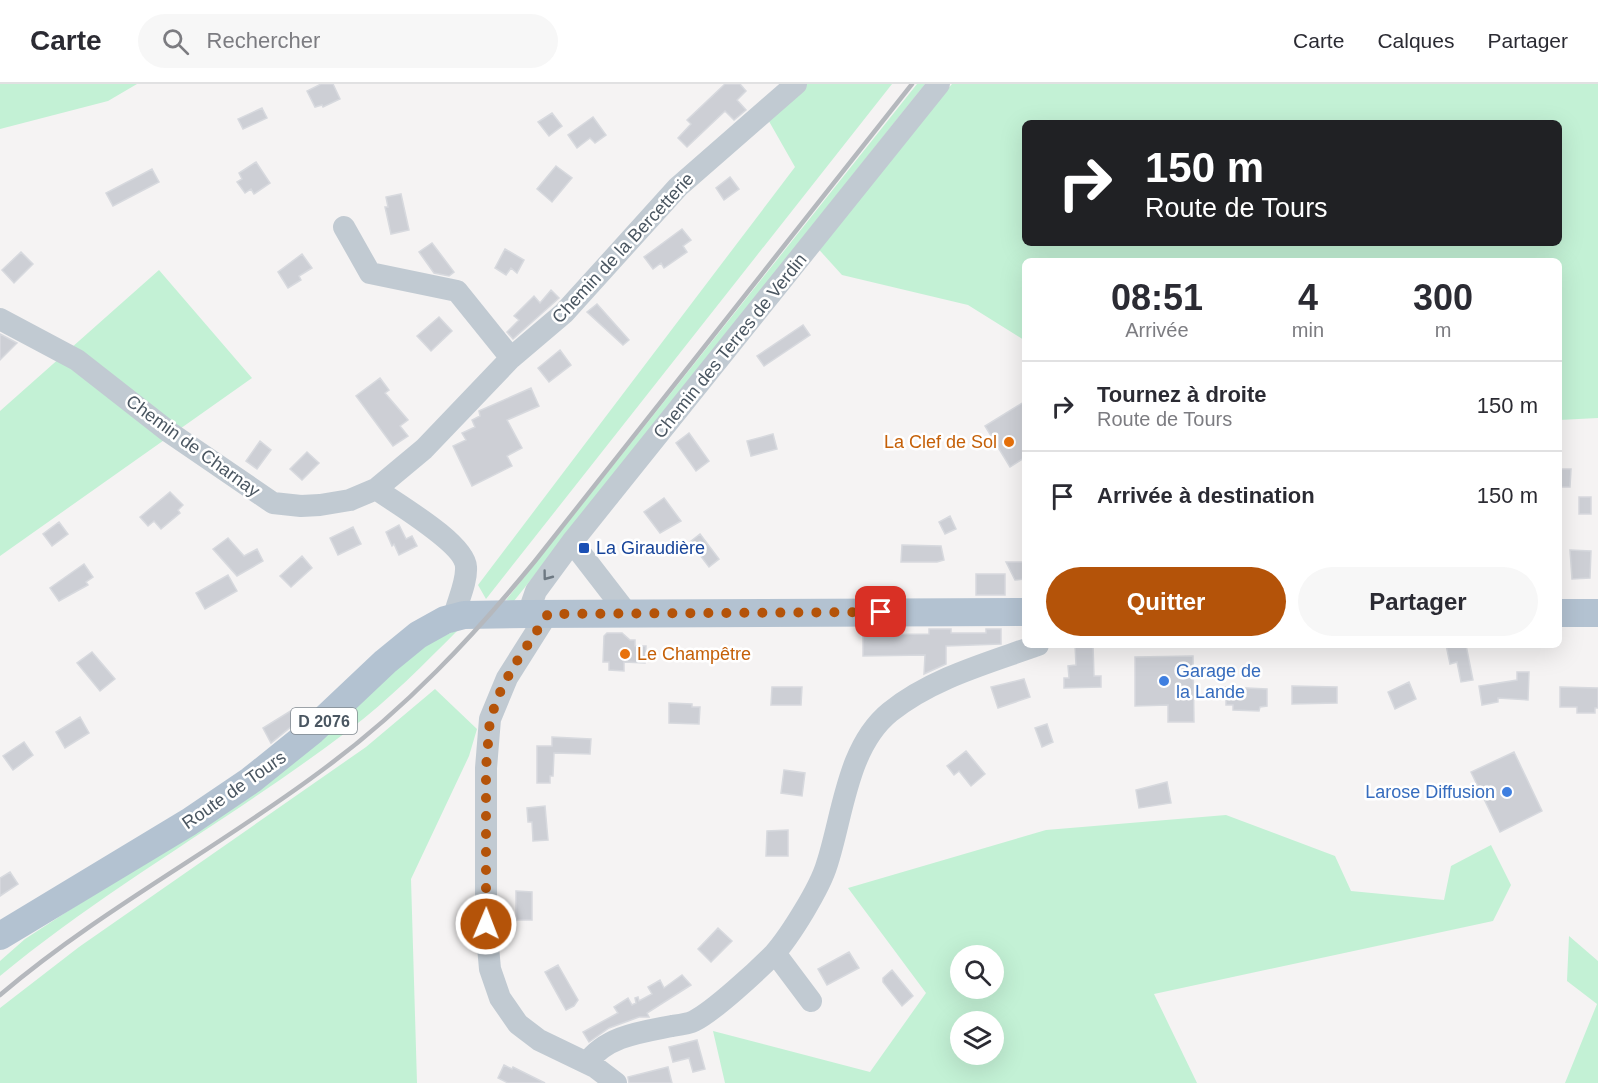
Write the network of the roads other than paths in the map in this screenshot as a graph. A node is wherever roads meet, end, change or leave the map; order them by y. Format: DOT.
graph roads {
  1 [pos="796,84"];
  2 [pos="939,84"];
  3 [pos="344,227"];
  4 [pos="0,319"];
  5 [pos="511,358"];
  6 [pos="376,489"];
  7 [pos="572,542"];
  8 [pos="626,612"];
  9 [pos="1022,612"];
  10 [pos="1562,613"];
  11 [pos="1598,613"];
  12 [pos="538,614"];
  13 [pos="454,617"];
  14 [pos="1030,648"];
  15 [pos="0,936"];
  16 [pos="775,952"];
  17 [pos="811,1001"];
  18 [pos="587,1063"];
  19 [pos="616,1083"];
  1 -- 5 [label="street, Chemin de la Bercetterie"];
  2 -- 7 [label="street, Chemin des Terres de Verdin"];
  3 -- 5 [label="street"];
  4 -- 6 [label="street, Chemin de Charnay"];
  5 -- 6 [label="street, Chemin de la Bercetterie"];
  6 -- 13 [label="street"];
  7 -- 8 [label="street"];
  7 -- 12 [label="street, Chemin des Terres de Verdin, one-way"];
  8 -- 9 [label="main road, Route de Tours / D 2076"];
  8 -- 12 [label="main road, Route de Tours / D 2076"];
  10 -- 11 [label="main road"];
  12 -- 13 [label="main road, Route de Tours / D 2076"];
  12 -- 18 [label="street, Chemin des Terres de Verdin"];
  13 -- 15 [label="main road, Route de Tours / D 2076"];
  14 -- 16 [label="street"];
  16 -- 17 [label="street"];
  16 -- 18 [label="street"];
  18 -- 19 [label="street, Chemin des Terres de Verdin"];
}
